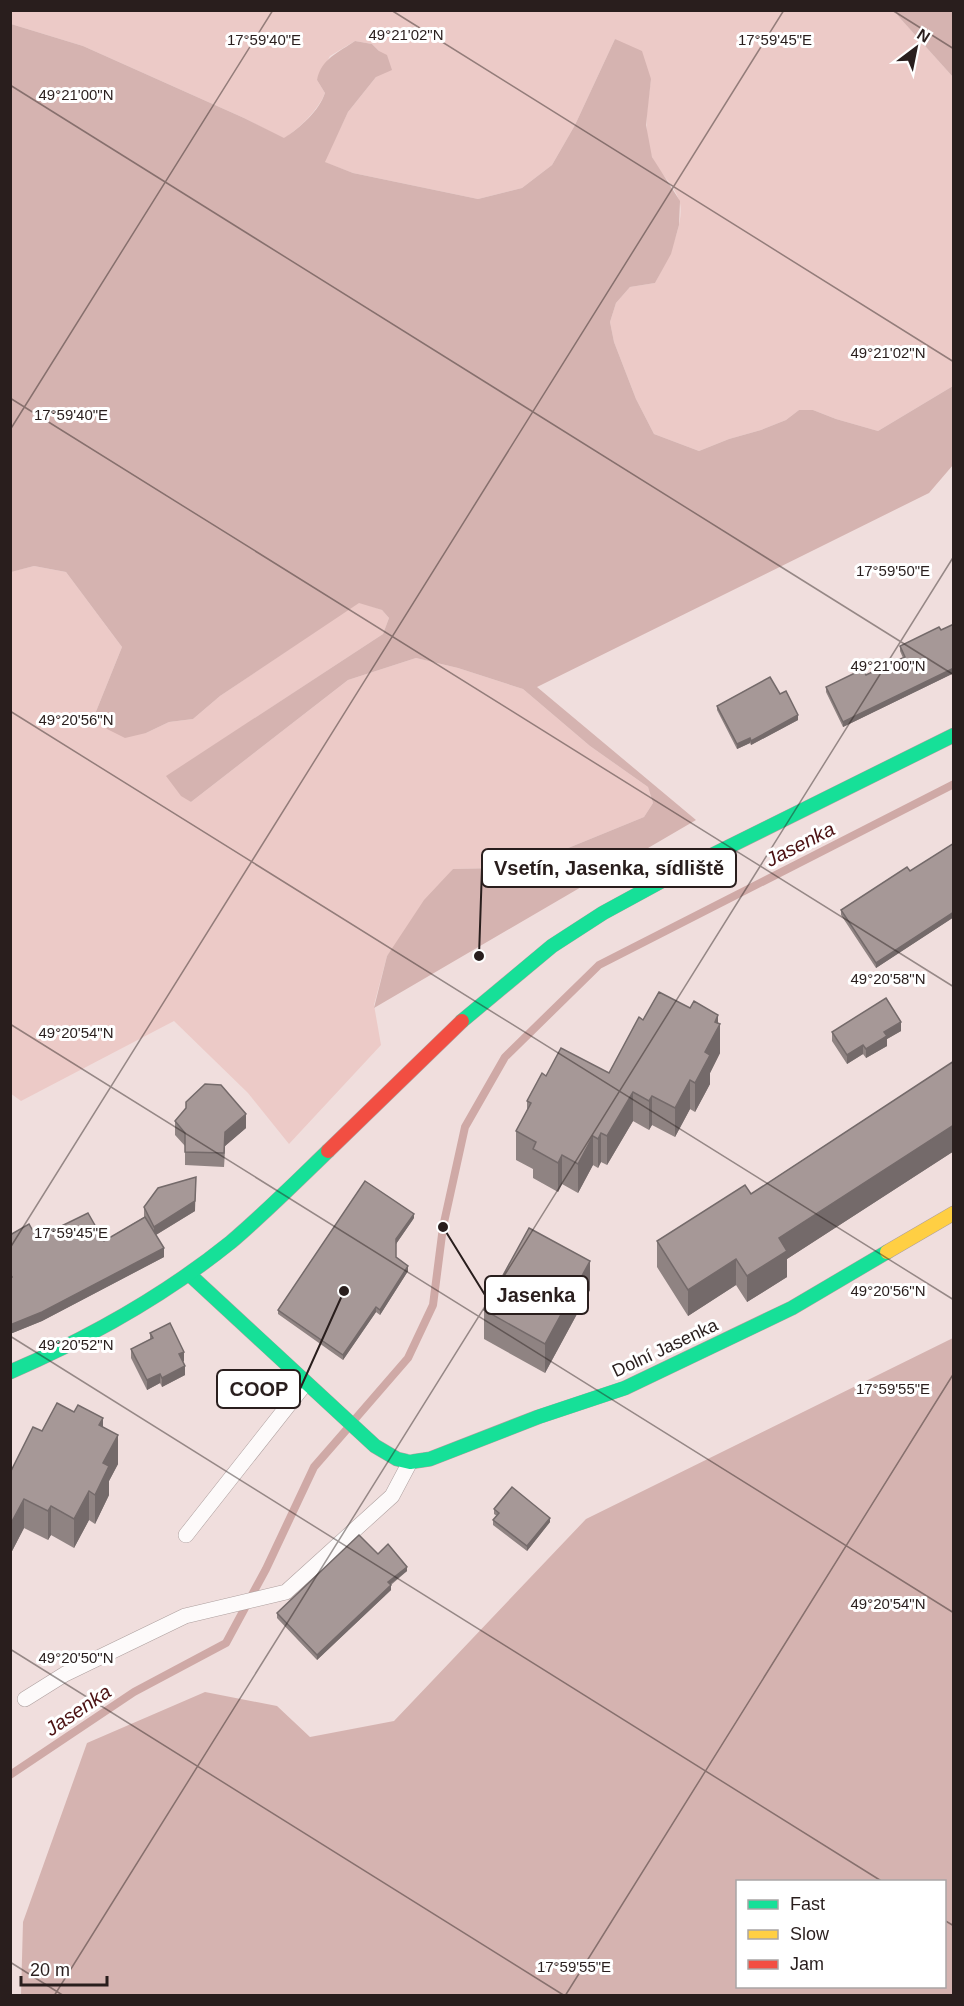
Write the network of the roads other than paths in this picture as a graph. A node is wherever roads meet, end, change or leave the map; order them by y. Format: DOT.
graph roads {
  1 [pos="954,735"];
  2 [pos="954,1213"];
  3 [pos="189,1274"];
  4 [pos="10,1372"];
  5 [pos="305,1384"];
  6 [pos="410,1462"];
  7 [pos="186,1535"];
  8 [pos="25,1699"];
  1 -- 3 [label="street"];
  2 -- 6 [label="street, Dolní Jasenka"];
  3 -- 4 [label="street"];
  3 -- 5 [label="street"];
  5 -- 6 [label="street"];
  5 -- 7 [label="lane"];
  6 -- 8 [label="lane"];
}
